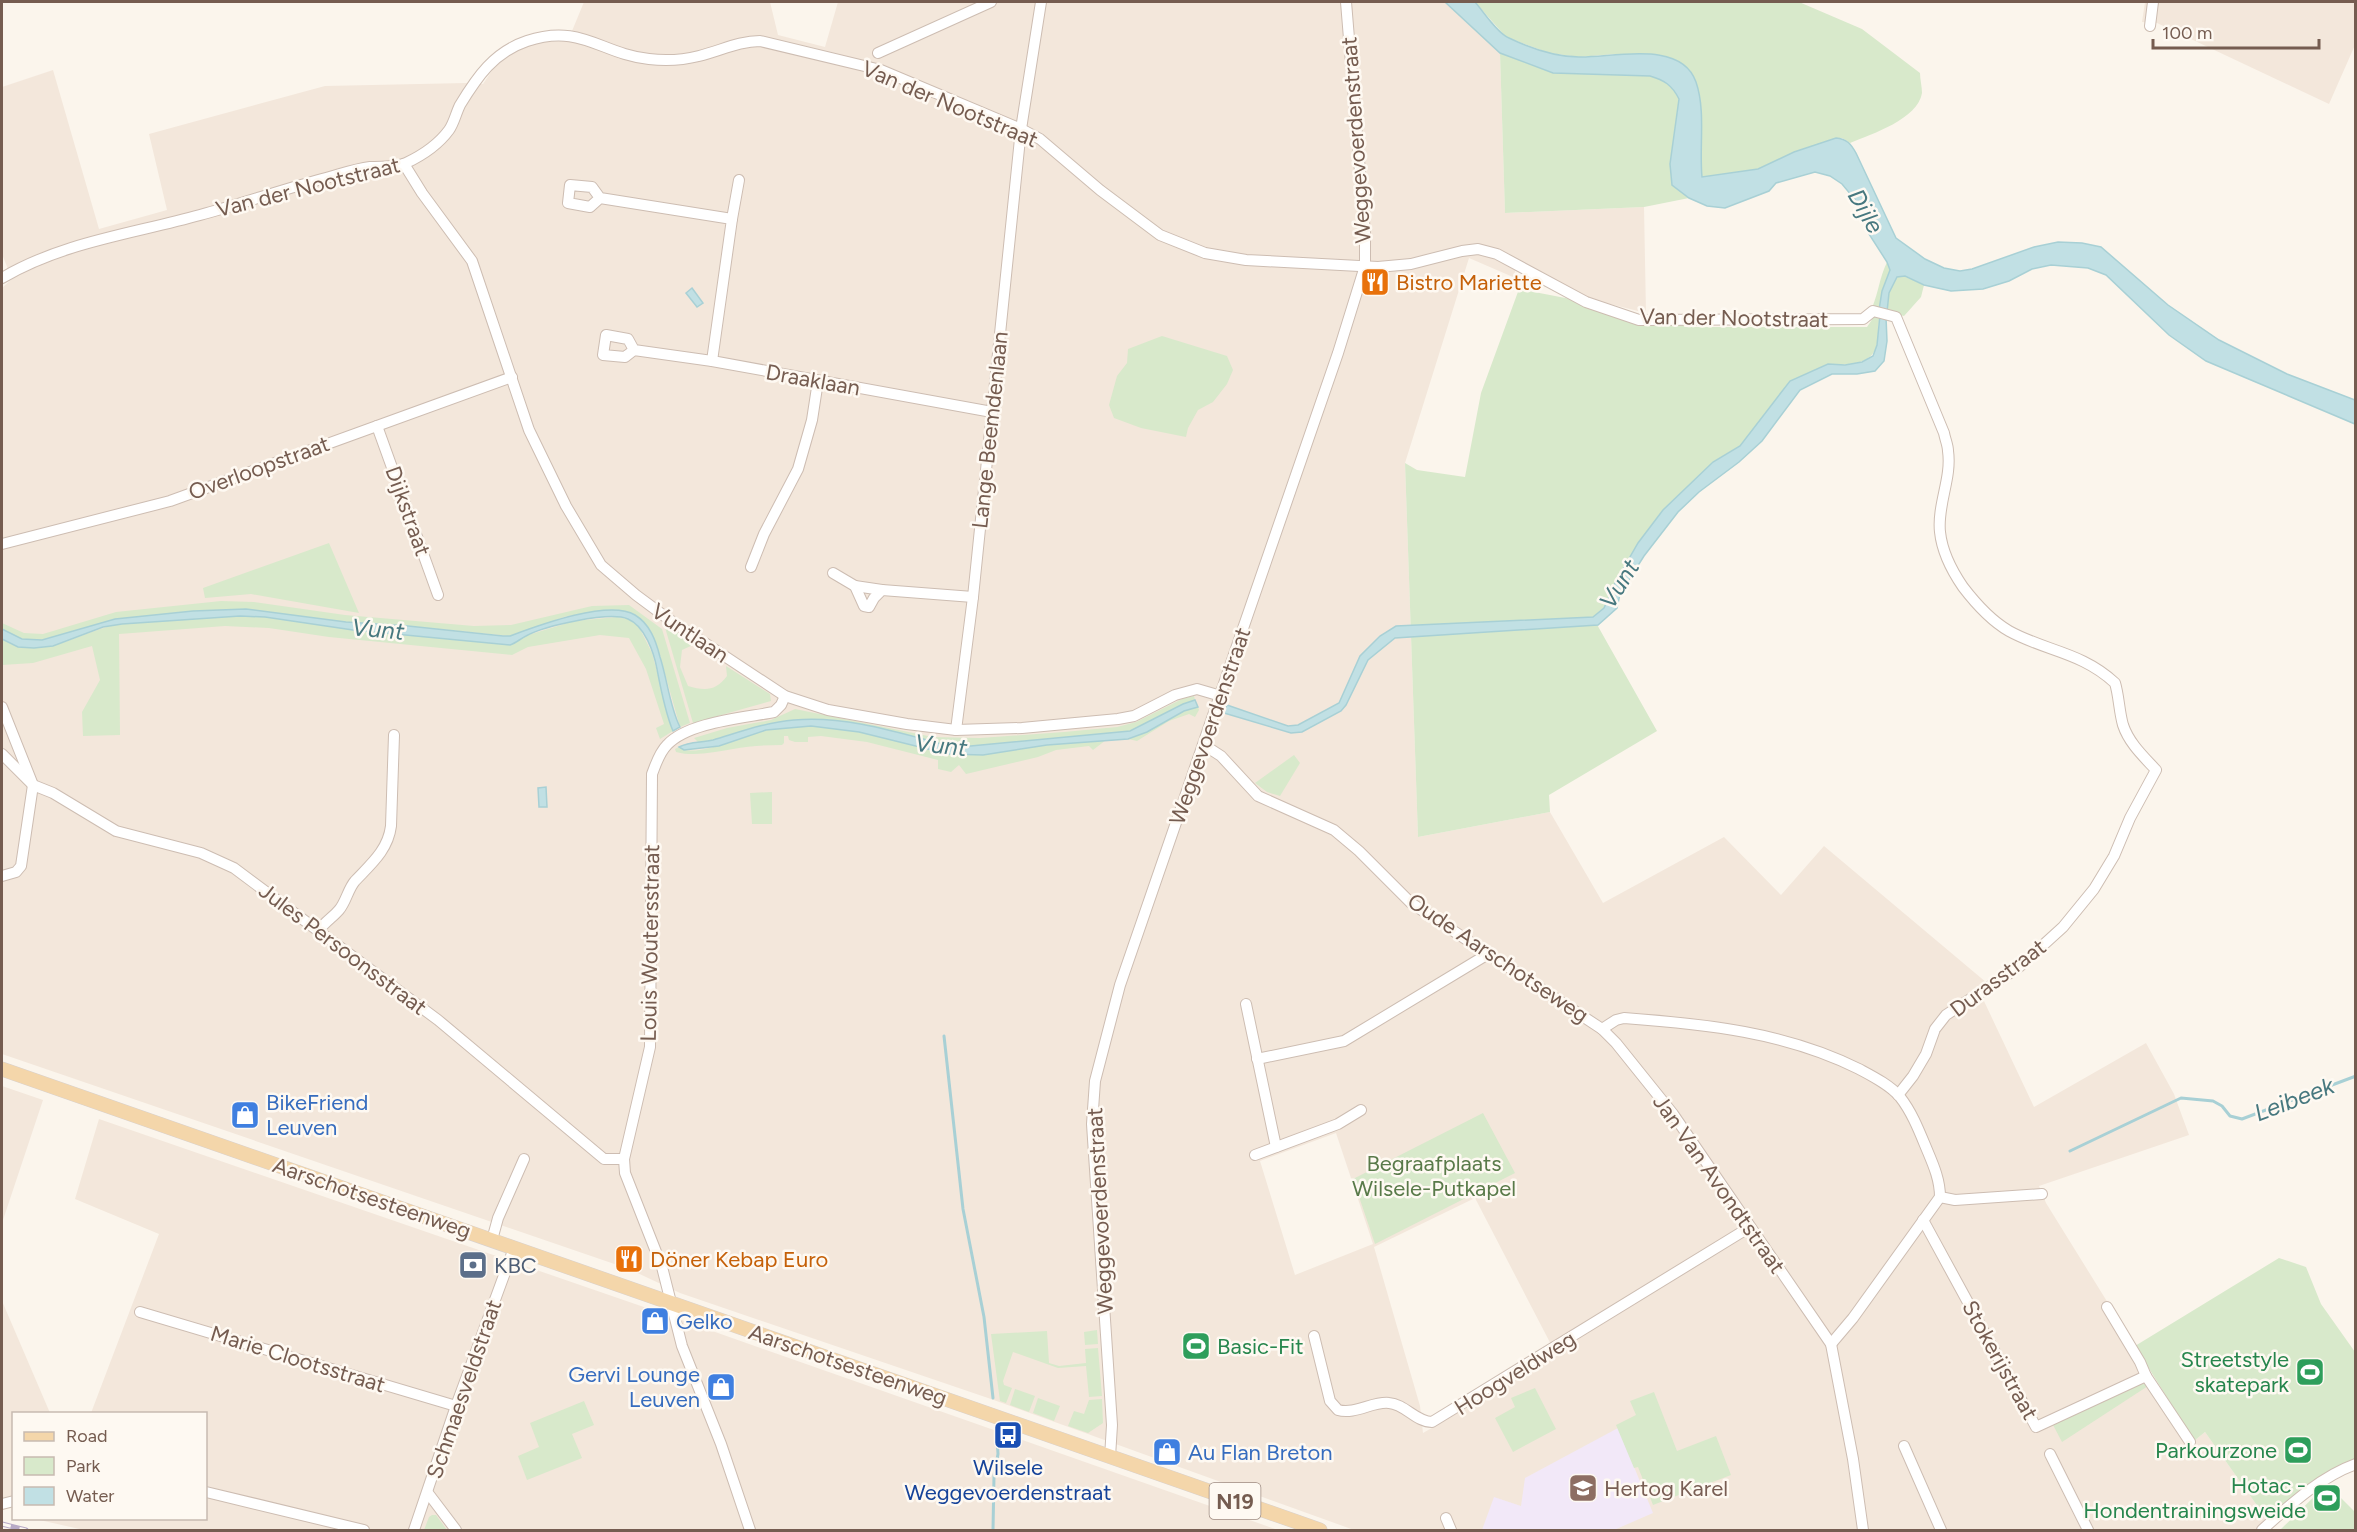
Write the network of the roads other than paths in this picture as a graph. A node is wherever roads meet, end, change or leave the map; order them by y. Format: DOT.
graph roads {
  1 [pos="991,2"];
  2 [pos="1041,2"];
  3 [pos="1346,2"];
  4 [pos="2153,2"];
  5 [pos="2150,26"];
  6 [pos="878,52"];
  7 [pos="1021,129"];
  8 [pos="404,164"];
  9 [pos="739,180"];
  10 [pos="600,198"];
  11 [pos="732,219"];
  12 [pos="1365,266"];
  13 [pos="2,278"];
  14 [pos="634,350"];
  15 [pos="712,361"];
  16 [pos="512,377"];
  17 [pos="818,381"];
  18 [pos="992,412"];
  19 [pos="377,426"];
  20 [pos="2,544"];
  21 [pos="751,567"];
  22 [pos="833,573"];
  23 [pos="855,586"];
  24 [pos="882,590"];
  25 [pos="438,596"];
  26 [pos="973,597"];
  27 [pos="785,696"];
  28 [pos="1221,698"];
  29 [pos="2,707"];
  30 [pos="956,730"];
  31 [pos="394,735"];
  32 [pos="1204,745"];
  33 [pos="2,754"];
  34 [pos="2156,770"];
  35 [pos="33,785"];
  36 [pos="2,876"];
  37 [pos="319,930"];
  38 [pos="1488,954"];
  39 [pos="1246,1005"];
  40 [pos="1602,1029"];
  41 [pos="1257,1059"];
  42 [pos="2,1069"];
  43 [pos="1898,1095"];
  44 [pos="1361,1110"];
  45 [pos="1276,1147"];
  46 [pos="1255,1155"];
  47 [pos="524,1158"];
  48 [pos="624,1160"];
  49 [pos="2043,1194"];
  50 [pos="1940,1197"];
  51 [pos="1923,1220"];
  52 [pos="1750,1227"];
  53 [pos="492,1240"];
  54 [pos="514,1248"];
  55 [pos="672,1304"];
  56 [pos="2106,1307"];
  57 [pos="140,1312"];
  58 [pos="1314,1336"];
  59 [pos="1831,1344"];
  60 [pos="2146,1376"];
  61 [pos="456,1406"];
  62 [pos="2190,1442"];
  63 [pos="1904,1446"];
  64 [pos="2050,1454"];
  65 [pos="1110,1457"];
  66 [pos="2355,1464"];
  67 [pos="207,1492"];
  68 [pos="428,1492"];
  69 [pos="1446,1518"];
  70 [pos="363,1530"];
  71 [pos="414,1530"];
  72 [pos="456,1530"];
  73 [pos="750,1530"];
  74 [pos="1320,1530"];
  75 [pos="1451,1530"];
  76 [pos="1863,1530"];
  77 [pos="1941,1530"];
  78 [pos="2088,1530"];
  79 [pos="2262,1530"];
  1 -- 6 [label="street"];
  2 -- 7 [label="street, Lange Beemdenlaan"];
  3 -- 12 [label="street, Weggevoerdenstraat"];
  4 -- 5 [label="street"];
  7 -- 8 [label="street, Van der Nootstraat"];
  7 -- 12 [label="street, Van der Nootstraat"];
  7 -- 18 [label="street, Lange Beemdenlaan"];
  8 -- 13 [label="street, Van der Nootstraat"];
  8 -- 16 [label="street, Vuntlaan"];
  9 -- 11 [label="street"];
  10 -- 11 [label="street"];
  11 -- 15 [label="street"];
  12 -- 28 [label="street, Weggevoerdenstraat"];
  12 -- 34 [label="street, Van der Nootstraat"];
  14 -- 15 [label="street, Draaklaan"];
  15 -- 17 [label="street, Draaklaan"];
  16 -- 19 [label="street, Overloopstraat"];
  16 -- 27 [label="street, Vuntlaan"];
  17 -- 18 [label="street, Draaklaan"];
  17 -- 21 [label="street"];
  18 -- 26 [label="street, Lange Beemdenlaan"];
  19 -- 20 [label="street, Overloopstraat"];
  19 -- 25 [label="street, Dijkstraat"];
  22 -- 23 [label="street"];
  23 -- 24 [label="street"];
  23 -- 24 [label="street"];
  24 -- 26 [label="street"];
  26 -- 30 [label="street, Lange Beemdenlaan"];
  27 -- 30 [label="street, Vuntlaan"];
  27 -- 48 [label="street, Louis Woutersstraat"];
  28 -- 30 [label="street, Vuntlaan"];
  28 -- 32 [label="street, Weggevoerdenstraat"];
  29 -- 35 [label="street"];
  31 -- 37 [label="street"];
  32 -- 38 [label="street, Oude Aarschotseweg"];
  32 -- 65 [label="street, Weggevoerdenstraat"];
  33 -- 35 [label="street, Jules Persoonsstraat"];
  34 -- 43 [label="street, Durasstraat"];
  35 -- 36 [label="street"];
  35 -- 37 [label="street, Jules Persoonsstraat"];
  37 -- 48 [label="street, Jules Persoonsstraat"];
  38 -- 40 [label="street, Oude Aarschotseweg"];
  38 -- 41 [label="street"];
  39 -- 41 [label="street"];
  40 -- 43 [label="street, Oude Aarschotseweg"];
  40 -- 52 [label="street, Jan Van Avondtstraat"];
  41 -- 45 [label="street"];
  42 -- 53 [label="main road, Aarschotsesteenweg / N19"];
  43 -- 50 [label="street, Oude Aarschotseweg"];
  44 -- 45 [label="street"];
  45 -- 46 [label="street"];
  47 -- 53 [label="street"];
  48 -- 55 [label="street, Louis Woutersstraat"];
  49 -- 50 [label="street"];
  50 -- 51 [label="street"];
  51 -- 59 [label="street"];
  51 -- 60 [label="street, Stokerijstraat"];
  52 -- 58 [label="street, Hoogveldweg"];
  52 -- 59 [label="street, Jan Van Avondtstraat"];
  53 -- 54 [label="main road, Aarschotsesteenweg / N19"];
  54 -- 55 [label="main road, Aarschotsesteenweg / N19"];
  54 -- 61 [label="street, Schmaesveldstraat"];
  55 -- 65 [label="main road, Aarschotsesteenweg / N19"];
  55 -- 73 [label="street, Louis Woutersstraat"];
  56 -- 60 [label="street"];
  57 -- 61 [label="street, Marie Clootsstraat"];
  59 -- 76 [label="street"];
  60 -- 62 [label="street"];
  61 -- 68 [label="street, Schmaesveldstraat"];
  63 -- 77 [label="street"];
  64 -- 78 [label="street"];
  65 -- 74 [label="main road, Aarschotsesteenweg / N19"];
  66 -- 79 [label="street"];
  67 -- 70 [label="street"];
  68 -- 71 [label="street, Schmaesveldstraat"];
  68 -- 72 [label="street"];
  69 -- 75 [label="street"];
}
